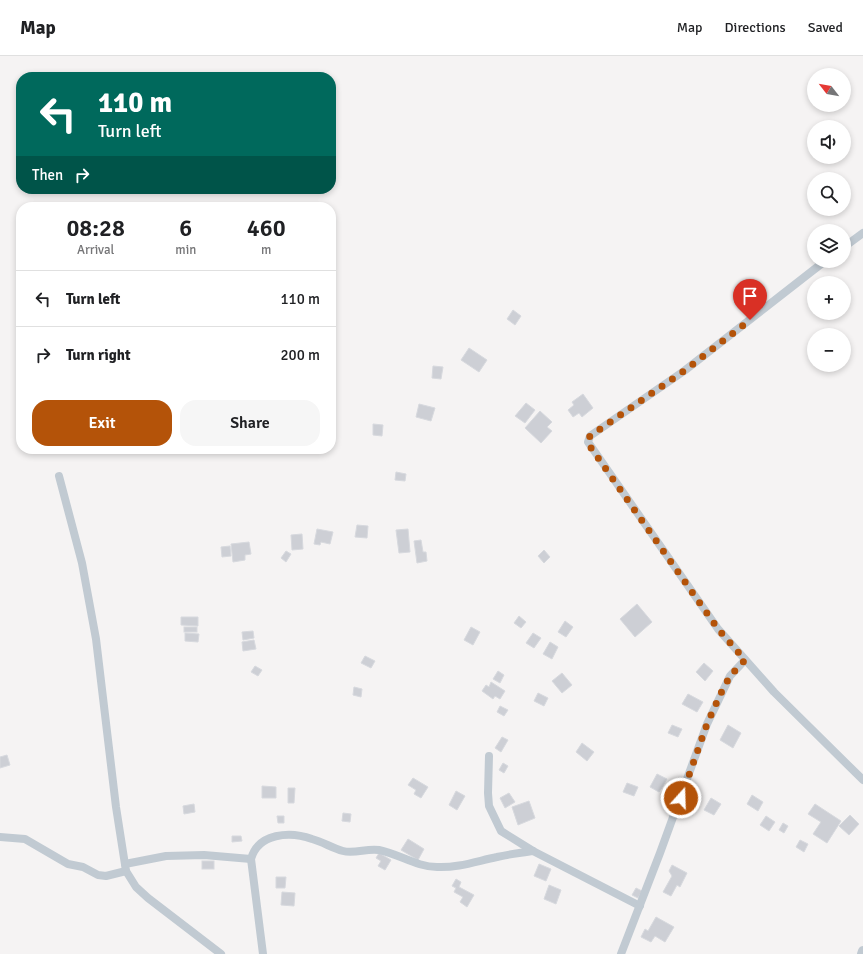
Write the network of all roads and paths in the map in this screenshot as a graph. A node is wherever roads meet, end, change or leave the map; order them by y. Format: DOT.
graph roads {
  1 [pos="863,233"];
  2 [pos="851,242"];
  3 [pos="816,268"];
  4 [pos="59,476"];
  5 [pos="745,660"];
  6 [pos="488,756"];
  7 [pos="863,780"];
  8 [pos="0,837"];
  9 [pos="533,851"];
  10 [pos="251,860"];
  11 [pos="126,868"];
  12 [pos="640,906"];
  13 [pos="863,950"];
  14 [pos="221,954"];
  15 [pos="263,954"];
  16 [pos="621,954"];
  17 [pos="862,954"];
  1 -- 2 [label="street"];
  3 -- 5 [label="street"];
  4 -- 11 [label="street"];
  5 -- 7 [label="street"];
  5 -- 12 [label="street"];
  6 -- 9 [label="street"];
  8 -- 11 [label="street"];
  9 -- 10 [label="street"];
  9 -- 12 [label="street"];
  10 -- 11 [label="street"];
  10 -- 15 [label="street"];
  11 -- 14 [label="street"];
  12 -- 16 [label="street"];
  13 -- 17 [label="street"];
}
